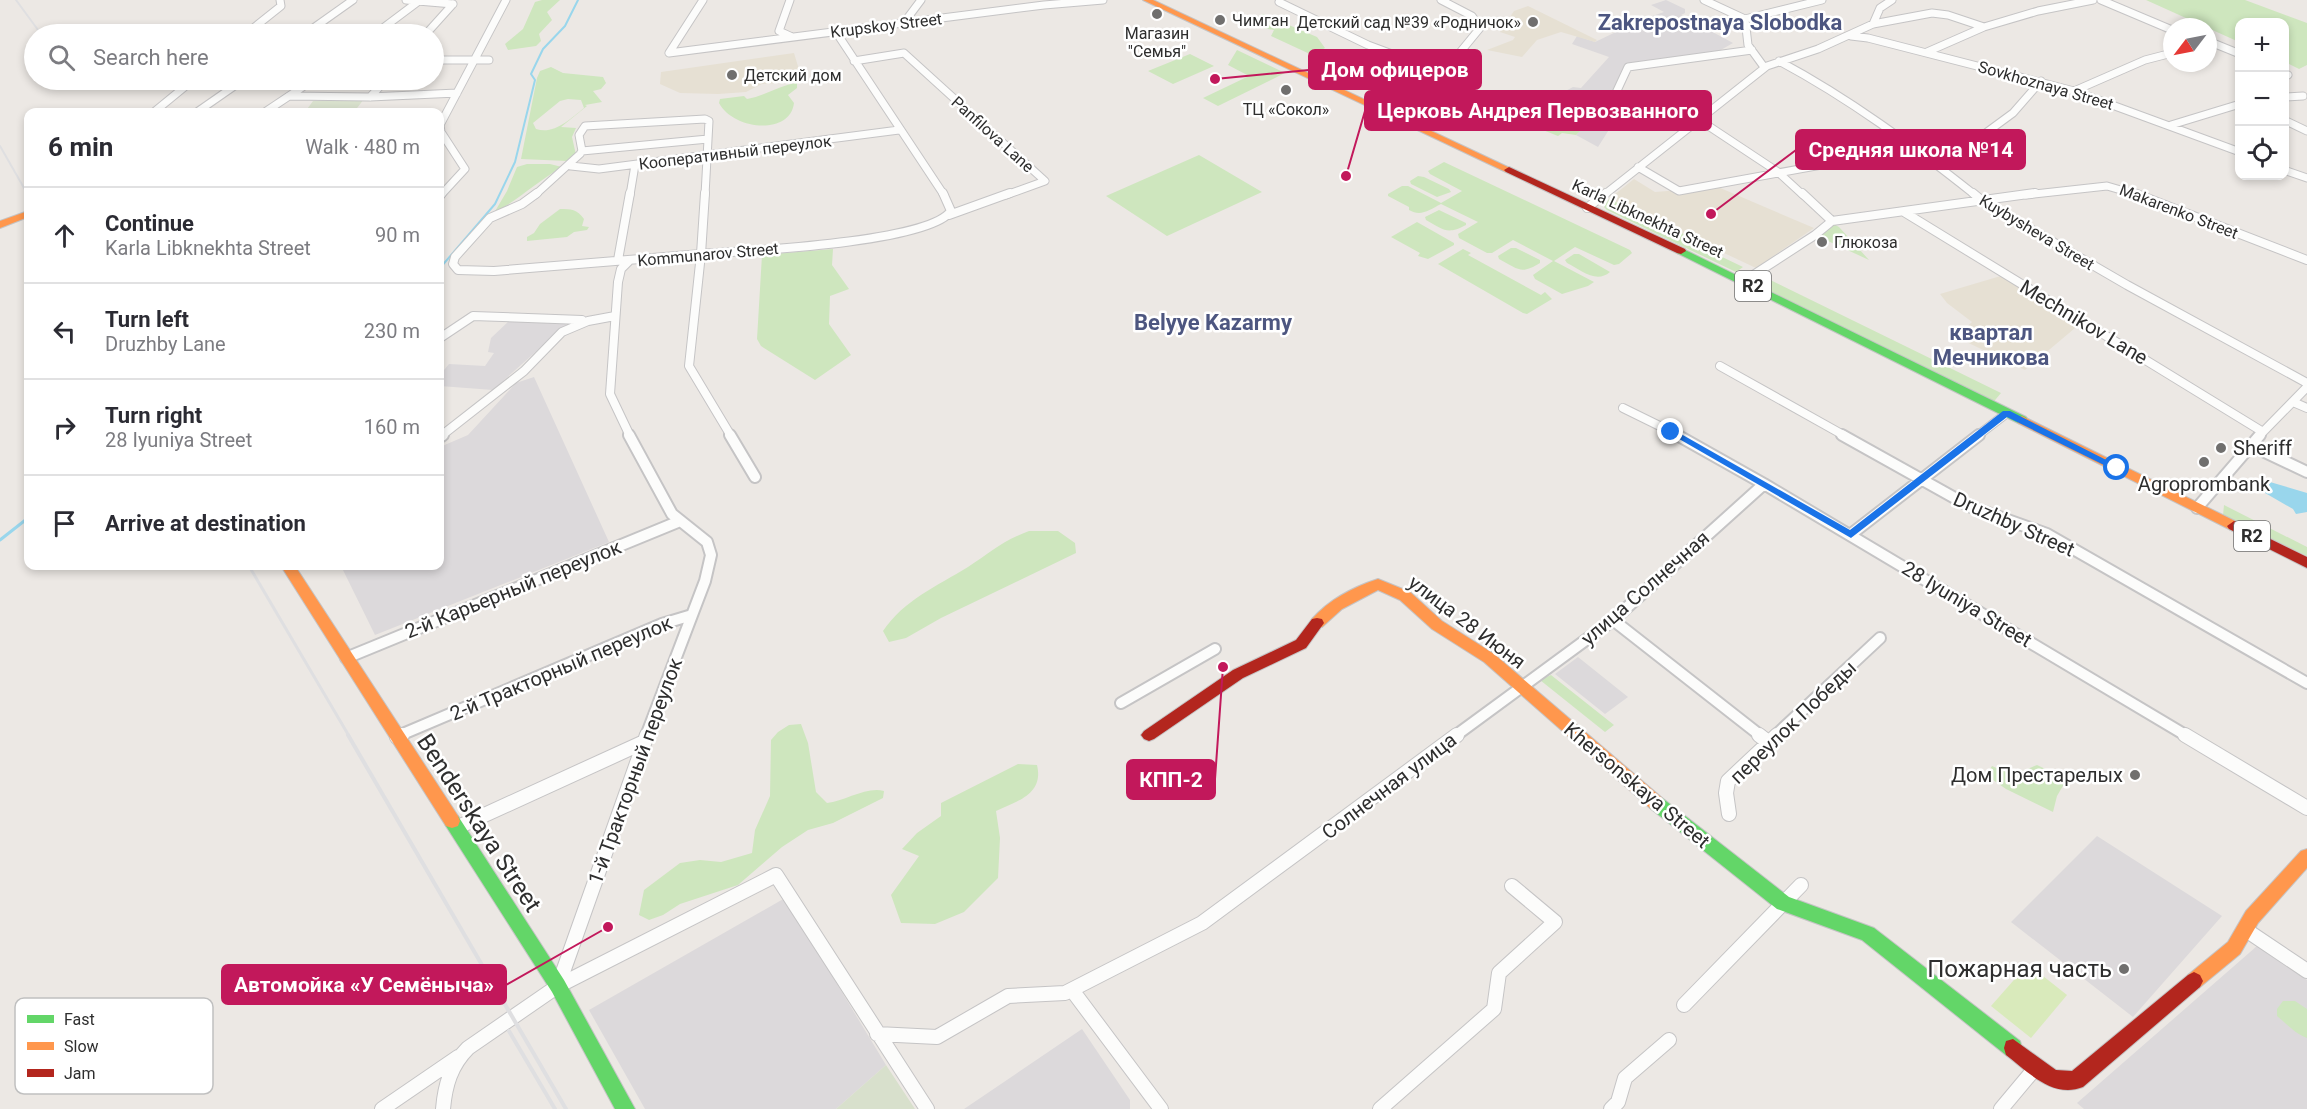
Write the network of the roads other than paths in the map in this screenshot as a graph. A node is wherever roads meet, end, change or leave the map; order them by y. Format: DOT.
graph roads {
  1 [pos="280,0"];
  2 [pos="353,0"];
  3 [pos="406,0"];
  4 [pos="506,0"];
  5 [pos="703,0"];
  6 [pos="790,0"];
  7 [pos="921,0"];
  8 [pos="1028,0"];
  9 [pos="1103,0"];
  10 [pos="1147,0"];
  11 [pos="1441,0"];
  12 [pos="1704,0"];
  13 [pos="1822,0"];
  14 [pos="1892,0"];
  15 [pos="2094,0"];
  16 [pos="2101,0"];
  17 [pos="419,1"];
  18 [pos="1279,2"];
  19 [pos="1044,5"];
  20 [pos="1745,19"];
  21 [pos="258,24"];
  22 [pos="319,24"];
  23 [pos="388,24"];
  24 [pos="435,24"];
  25 [pos="903,24"];
  26 [pos="1873,24"];
  27 [pos="2163,26"];
  28 [pos="1984,27"];
  29 [pos="836,32"];
  30 [pos="790,36"];
  31 [pos="1848,37"];
  32 [pos="2217,45"];
  33 [pos="1752,50"];
  34 [pos="1927,52"];
  35 [pos="2235,52"];
  36 [pos="2163,55"];
  37 [pos="444,60"];
  38 [pos="475,60"];
  39 [pos="489,60"];
  40 [pos="854,61"];
  41 [pos="1779,61"];
  42 [pos="1764,67"];
  43 [pos="1443,73"];
  44 [pos="2041,81"];
  45 [pos="181,90"];
  46 [pos="229,90"];
  47 [pos="298,90"];
  48 [pos="377,90"];
  49 [pos="2074,91"];
  50 [pos="457,93"];
  51 [pos="289,96"];
  52 [pos="2303,96"];
  53 [pos="370,97"];
  54 [pos="2289,97"];
  55 [pos="2235,105"];
  56 [pos="159,108"];
  57 [pos="203,108"];
  58 [pos="271,108"];
  59 [pos="1608,110"];
  60 [pos="444,117"];
  61 [pos="1394,118"];
  62 [pos="1698,119"];
  63 [pos="2289,122"];
  64 [pos="2171,124"];
  65 [pos="899,130"];
  66 [pos="2307,131"];
  67 [pos="708,140"];
  68 [pos="444,142"];
  69 [pos="2235,150"];
  70 [pos="582,151"];
  71 [pos="1921,152"];
  72 [pos="707,157"];
  73 [pos="635,165"];
  74 [pos="571,166"];
  75 [pos="1638,167"];
  76 [pos="1778,172"];
  77 [pos="2289,172"];
  78 [pos="2307,178"];
  79 [pos="444,192"];
  80 [pos="1984,202"];
  81 [pos="1587,208"];
  82 [pos="1904,212"];
  83 [pos="24,215"];
  84 [pos="949,215"];
  85 [pos="1832,221"];
  86 [pos="0,224"];
  87 [pos="701,254"];
  88 [pos="2307,260"];
  89 [pos="623,261"];
  90 [pos="1744,281"];
  91 [pos="615,316"];
  92 [pos="588,321"];
  93 [pos="444,335"];
  94 [pos="1720,366"];
  95 [pos="2307,385"];
  96 [pos="2293,402"];
  97 [pos="1623,408"];
  98 [pos="2307,408"];
  99 [pos="2007,413"];
  100 [pos="2263,432"];
  101 [pos="444,434"];
  102 [pos="2250,445"];
  103 [pos="2307,472"];
  104 [pos="755,477"];
  105 [pos="1922,480"];
  106 [pos="1764,484"];
  107 [pos="2197,508"];
  108 [pos="680,521"];
  109 [pos="1851,534"];
  110 [pos="2307,563"];
  111 [pos="291,570"];
  112 [pos="692,615"];
  113 [pos="1613,620"];
  114 [pos="1880,638"];
  115 [pos="1215,649"];
  116 [pos="346,658"];
  117 [pos="2307,683"];
  118 [pos="1522,687"];
  119 [pos="1121,703"];
  120 [pos="1149,735"];
  121 [pos="397,737"];
  122 [pos="644,742"];
  123 [pos="1768,742"];
  124 [pos="2307,808"];
  125 [pos="1729,814"];
  126 [pos="456,828"];
  127 [pos="2307,856"];
  128 [pos="1801,885"];
  129 [pos="1512,886"];
  130 [pos="1783,903"];
  131 [pos="2246,930"];
  132 [pos="2307,971"];
  133 [pos="558,986"];
  134 [pos="1071,990"];
  135 [pos="1684,1005"];
  136 [pos="878,1034"];
  137 [pos="1669,1040"];
  138 [pos="458,1057"];
  139 [pos="2037,1066"];
  140 [pos="382,1109"];
  141 [pos="443,1109"];
  142 [pos="625,1109"];
  143 [pos="927,1109"];
  144 [pos="1161,1109"];
  145 [pos="1380,1109"];
  146 [pos="1611,1109"];
  147 [pos="2001,1109"];
  1 -- 21 [label="street"];
  2 -- 22 [label="street"];
  3 -- 17 [label="street"];
  4 -- 38 [label="street"];
  5 -- 30 [label="street, Krupskoy Street"];
  6 -- 30 [label="street"];
  7 -- 25 [label="street"];
  8 -- 19 [label="street"];
  9 -- 19 [label="street, Krupskoy Street"];
  10 -- 61 [label="main road, Karla Libknekhta Street / R2"];
  11 -- 43 [label="street"];
  12 -- 20 [label="street"];
  13 -- 20 [label="street"];
  14 -- 26 [label="street"];
  15 -- 28 [label="street"];
  16 -- 27 [label="street"];
  17 -- 23 [label="street"];
  17 -- 24 [label="street"];
  18 -- 43 [label="street"];
  19 -- 25 [label="street, Krupskoy Street"];
  20 -- 33 [label="street"];
  25 -- 29 [label="street, Krupskoy Street"];
  26 -- 28 [label="street"];
  26 -- 31 [label="street"];
  28 -- 34 [label="street"];
  29 -- 30 [label="street, Krupskoy Street"];
  29 -- 40 [label="street"];
  31 -- 34 [label="street, Sovkhoznaya Street"];
  31 -- 41 [label="street"];
  32 -- 35 [label="street"];
  33 -- 42 [label="street"];
  33 -- 59 [label="street"];
  34 -- 44 [label="street, Sovkhoznaya Street"];
  36 -- 49 [label="street"];
  37 -- 38 [label="street"];
  38 -- 39 [label="street"];
  38 -- 50 [label="street"];
  40 -- 65 [label="street"];
  40 -- 84 [label="street, Panfilova Lane"];
  41 -- 42 [label="street"];
  41 -- 71 [label="street, Kuybysheva Street"];
  42 -- 62 [label="street"];
  43 -- 61 [label="street"];
  44 -- 49 [label="street, Sovkhoznaya Street"];
  44 -- 71 [label="street"];
  45 -- 56 [label="street"];
  46 -- 57 [label="street"];
  47 -- 51 [label="street"];
  48 -- 53 [label="street"];
  49 -- 64 [label="street, Sovkhoznaya Street"];
  50 -- 53 [label="street"];
  50 -- 60 [label="street"];
  51 -- 53 [label="street"];
  51 -- 58 [label="street"];
  52 -- 54 [label="street"];
  55 -- 64 [label="street"];
  61 -- 81 [label="main road, Karla Libknekhta Street / R2"];
  62 -- 75 [label="street"];
  62 -- 76 [label="street"];
  63 -- 66 [label="street"];
  64 -- 69 [label="street, Sovkhoznaya Street"];
  65 -- 72 [label="street, Кооперативный переулок"];
  65 -- 84 [label="street"];
  67 -- 70 [label="street"];
  67 -- 70 [label="street, Kommunarov Street"];
  67 -- 72 [label="street"];
  68 -- 79 [label="street"];
  70 -- 74 [label="street, Kommunarov Street"];
  71 -- 76 [label="street"];
  71 -- 80 [label="street, Kuybysheva Street"];
  72 -- 73 [label="street, Кооперативный переулок"];
  72 -- 87 [label="street"];
  73 -- 74 [label="street, Кооперативный переулок"];
  73 -- 89 [label="street"];
  74 -- 89 [label="street, Kommunarov Street"];
  75 -- 76 [label="street"];
  75 -- 81 [label="street"];
  76 -- 85 [label="street"];
  77 -- 78 [label="street"];
  80 -- 82 [label="street, Makarenko Street"];
  80 -- 88 [label="street, Makarenko Street"];
  80 -- 95 [label="street, Kuybysheva Street"];
  81 -- 90 [label="main road, Karla Libknekhta Street / R2"];
  82 -- 85 [label="street, Makarenko Street"];
  82 -- 100 [label="street, Mechnikov Lane"];
  83 -- 86 [label="main road"];
  84 -- 87 [label="street, Kommunarov Street"];
  85 -- 90 [label="street"];
  87 -- 89 [label="street, Kommunarov Street"];
  87 -- 104 [label="street"];
  89 -- 91 [label="street"];
  90 -- 99 [label="main road, Karla Libknekhta Street / R2"];
  91 -- 92 [label="street"];
  91 -- 108 [label="street"];
  92 -- 93 [label="street"];
  92 -- 101 [label="street"];
  94 -- 105 [label="street, Druzhby Street"];
  95 -- 96 [label="street"];
  96 -- 98 [label="street"];
  96 -- 100 [label="street"];
  97 -- 106 [label="street, 28 Iyuniya Street"];
  99 -- 105 [label="street"];
  99 -- 107 [label="main road, Karla Libknekhta Street / R2"];
  100 -- 102 [label="street"];
  102 -- 103 [label="street"];
  102 -- 107 [label="street"];
  105 -- 109 [label="street"];
  105 -- 117 [label="street, Druzhby Street"];
  106 -- 109 [label="street, 28 Iyuniya Street"];
  106 -- 113 [label="street, улица Солнечная"];
  107 -- 110 [label="main road, Karla Libknekhta Street / R2"];
  108 -- 112 [label="street, 1-й Тракторный переулок"];
  108 -- 116 [label="street, 2-й Карьерный переулок"];
  109 -- 124 [label="street, 28 Iyuniya Street"];
  111 -- 116 [label="main road, Benderskaya Street"];
  112 -- 121 [label="street, 2-й Тракторный переулок"];
  112 -- 122 [label="street, 1-й Тракторный переулок"];
  113 -- 118 [label="street, улица Солнечная"];
  113 -- 123 [label="street"];
  114 -- 123 [label="street, переулок Победы"];
  115 -- 119 [label="street"];
  116 -- 121 [label="main road, Benderskaya Street"];
  118 -- 120 [label="main road, улица 28 Июня"];
  118 -- 130 [label="main road, Khersonskaya Street"];
  118 -- 134 [label="street, Солнечная улица"];
  121 -- 126 [label="main road, Benderskaya Street"];
  122 -- 126 [label="street"];
  122 -- 133 [label="street, 1-й Тракторный переулок"];
  123 -- 125 [label="street, переулок Победы"];
  126 -- 133 [label="main road, Benderskaya Street"];
  127 -- 131 [label="main road, Khersonskaya Street"];
  128 -- 130 [label="street"];
  129 -- 145 [label="street"];
  130 -- 135 [label="street"];
  130 -- 139 [label="main road, Khersonskaya Street"];
  131 -- 132 [label="street"];
  131 -- 139 [label="main road, Khersonskaya Street"];
  133 -- 136 [label="street"];
  133 -- 138 [label="street"];
  133 -- 142 [label="main road, Benderskaya Street"];
  134 -- 136 [label="street, Солнечная улица"];
  134 -- 144 [label="street"];
  136 -- 143 [label="street"];
  137 -- 146 [label="street"];
  138 -- 140 [label="street"];
  138 -- 141 [label="street"];
  139 -- 147 [label="street"];
}
